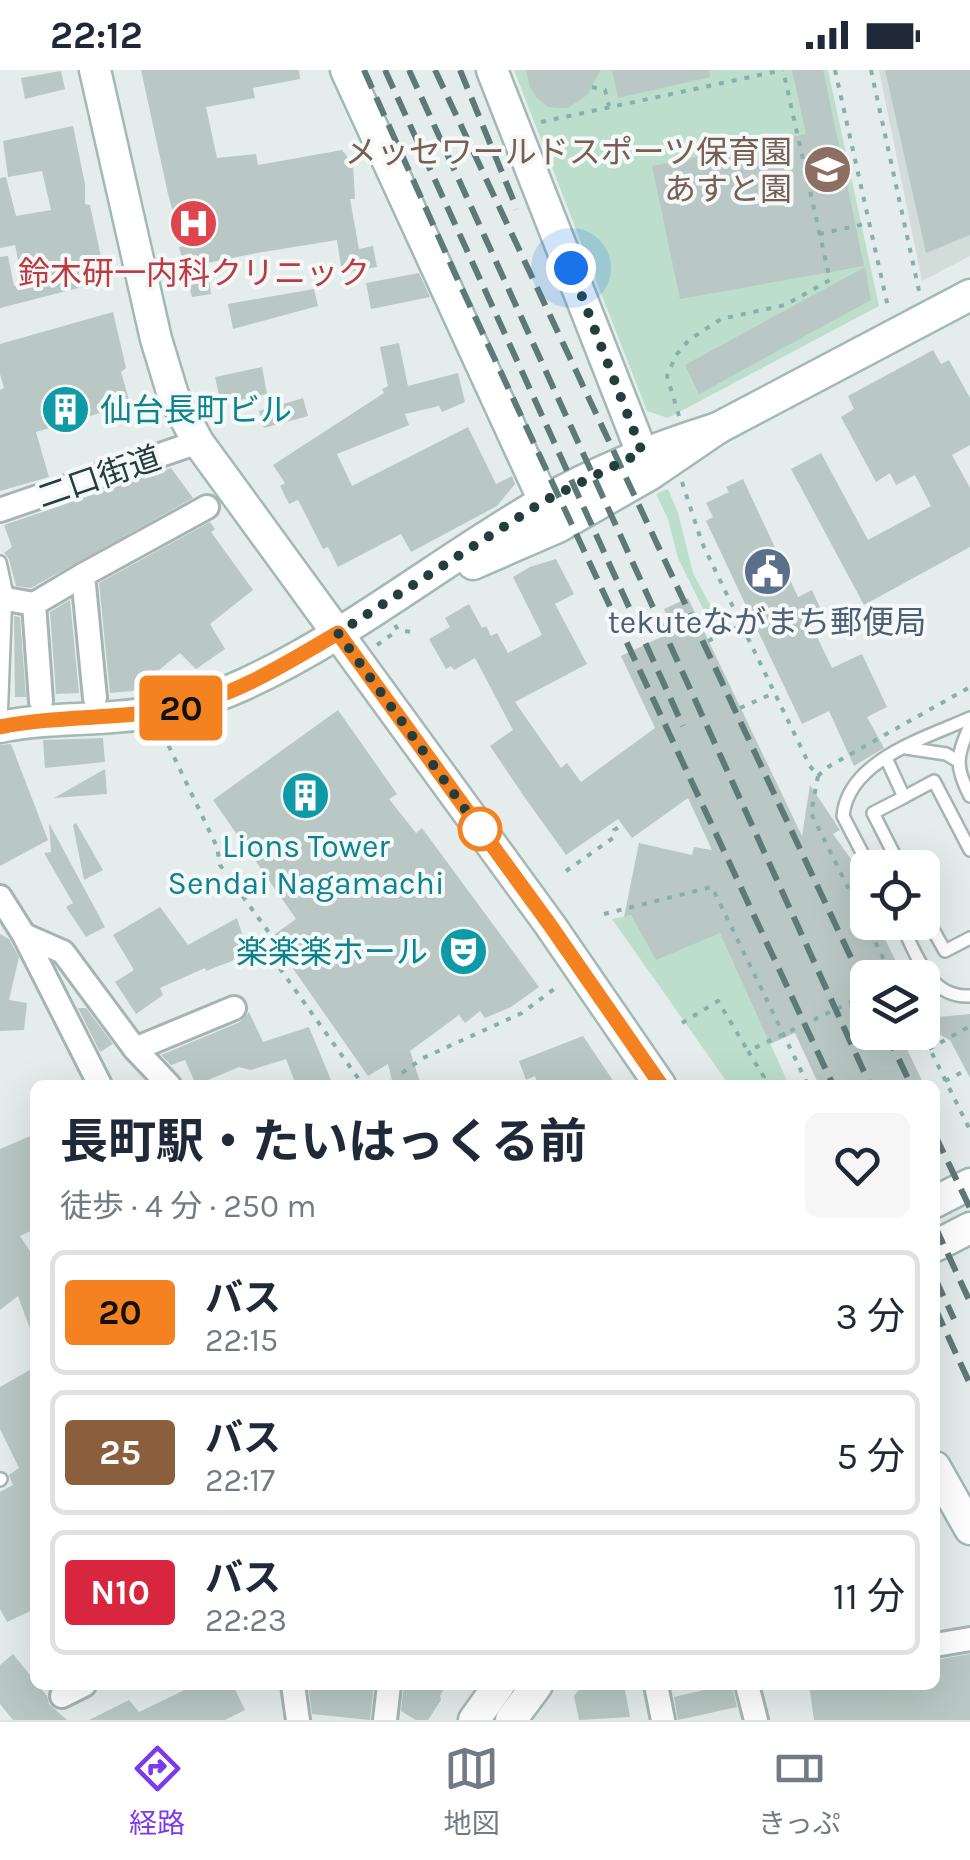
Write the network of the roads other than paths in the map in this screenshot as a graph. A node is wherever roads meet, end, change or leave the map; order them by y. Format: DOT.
graph roads {
  1 [pos="94,70"];
  2 [pos="346,70"];
  3 [pos="492,70"];
  4 [pos="970,295"];
  5 [pos="198,442"];
  6 [pos="646,464"];
  7 [pos="208,508"];
  8 [pos="0,510"];
  9 [pos="551,514"];
  10 [pos="0,562"];
  11 [pos="82,575"];
  12 [pos="6,599"];
  13 [pos="34,604"];
  14 [pos="338,633"];
  15 [pos="95,698"];
  16 [pos="41,701"];
  17 [pos="970,718"];
  18 [pos="970,726"];
  19 [pos="0,727"];
  20 [pos="906,748"];
  21 [pos="886,758"];
  22 [pos="958,760"];
  23 [pos="970,796"];
  24 [pos="904,797"];
  25 [pos="861,850"];
  26 [pos="892,850"];
  27 [pos="970,850"];
  28 [pos="0,898"];
  29 [pos="24,935"];
  30 [pos="970,938"];
  31 [pos="909,940"];
  32 [pos="939,940"];
  33 [pos="970,996"];
  34 [pos="234,1008"];
  35 [pos="135,1048"];
  36 [pos="97,1080"];
  37 [pos="164,1080"];
  38 [pos="657,1080"];
  39 [pos="970,1184"];
  40 [pos="940,1199"];
  41 [pos="970,1228"];
  42 [pos="940,1243"];
  43 [pos="940,1476"];
  44 [pos="970,1528"];
  45 [pos="970,1639"];
  46 [pos="940,1643"];
  47 [pos="74,1690"];
  48 [pos="293,1690"];
  49 [pos="388,1690"];
  50 [pos="495,1690"];
  51 [pos="533,1690"];
  52 [pos="657,1690"];
  53 [pos="748,1690"];
  54 [pos="62,1696"];
  55 [pos="298,1720"];
  56 [pos="385,1720"];
  57 [pos="474,1720"];
  58 [pos="511,1720"];
  59 [pos="663,1720"];
  60 [pos="756,1720"];
  1 -- 5 [label="street"];
  2 -- 9 [label="street"];
  3 -- 6 [label="street"];
  4 -- 6 [label="street"];
  5 -- 8 [label="street, 二口街道"];
  5 -- 14 [label="street"];
  6 -- 9 [label="street"];
  7 -- 11 [label="street"];
  9 -- 14 [label="street"];
  10 -- 12 [label="lane"];
  11 -- 13 [label="street"];
  11 -- 15 [label="street"];
  12 -- 13 [label="street"];
  12 -- 19 [label="lane"];
  13 -- 16 [label="street"];
  14 -- 19 [label="street"];
  14 -- 38 [label="street"];
  17 -- 20 [label="lane"];
  18 -- 22 [label="lane"];
  20 -- 21 [label="lane"];
  20 -- 22 [label="lane"];
  21 -- 24 [label="lane"];
  21 -- 25 [label="lane"];
  22 -- 23 [label="lane"];
  24 -- 26 [label="lane"];
  24 -- 27 [label="lane"];
  28 -- 29 [label="street"];
  29 -- 35 [label="street"];
  29 -- 36 [label="street"];
  30 -- 32 [label="lane"];
  31 -- 33 [label="lane"];
  34 -- 35 [label="street"];
  35 -- 37 [label="street"];
  39 -- 40 [label="street"];
  41 -- 42 [label="street"];
  43 -- 44 [label="street"];
  45 -- 46 [label="street"];
  47 -- 54 [label="street"];
  48 -- 55 [label="street"];
  49 -- 56 [label="street"];
  50 -- 57 [label="street"];
  51 -- 58 [label="street"];
  52 -- 59 [label="street"];
  53 -- 60 [label="street"];
}
